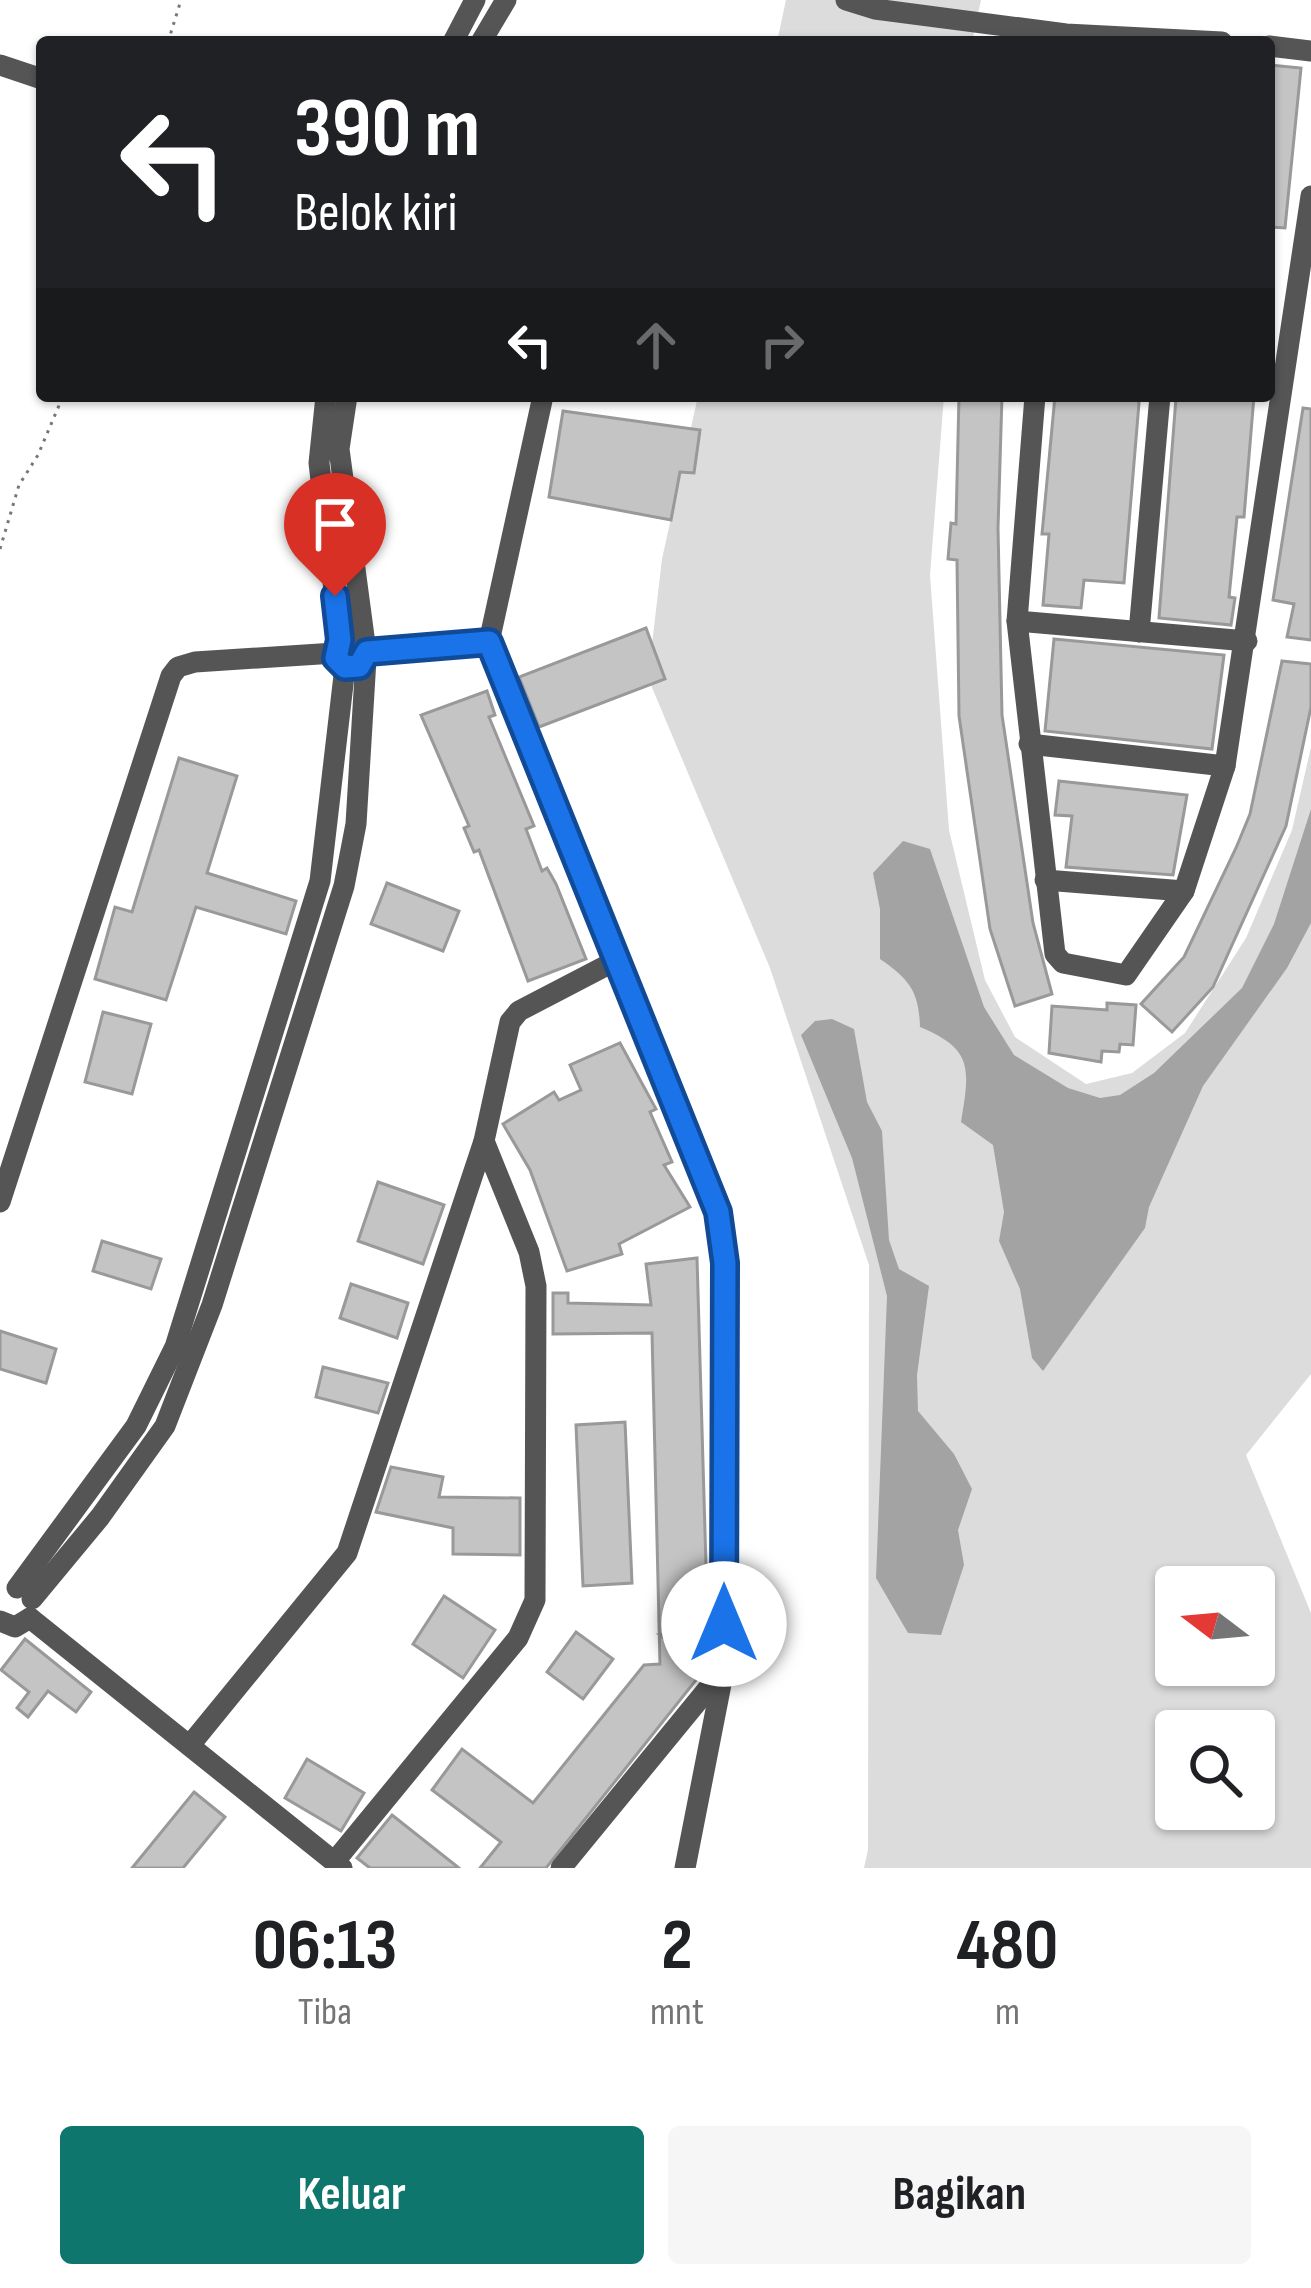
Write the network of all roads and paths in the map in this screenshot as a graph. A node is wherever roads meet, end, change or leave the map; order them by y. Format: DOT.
graph roads {
  1 [pos="181,0"];
  2 [pos="475,0"];
  3 [pos="506,0"];
  4 [pos="846,0"];
  5 [pos="170,36"];
  6 [pos="457,36"];
  7 [pos="486,36"];
  8 [pos="1053,36"];
  9 [pos="1275,47"];
  10 [pos="1311,50"];
  11 [pos="0,65"];
  12 [pos="36,77"];
  13 [pos="1311,196"];
  14 [pos="60,402"];
  15 [pos="325,402"];
  16 [pos="346,402"];
  17 [pos="542,402"];
  18 [pos="1035,402"];
  19 [pos="1159,402"];
  20 [pos="0,549"];
  21 [pos="1017,621"];
  22 [pos="1139,632"];
  23 [pos="1246,641"];
  24 [pos="489,642"];
  25 [pos="353,652"];
  26 [pos="1029,744"];
  27 [pos="1226,766"];
  28 [pos="1045,880"];
  29 [pos="1184,891"];
  30 [pos="617,960"];
  31 [pos="242,1130"];
  32 [pos="265,1138"];
  33 [pos="484,1141"];
  34 [pos="0,1202"];
  35 [pos="20,1600"];
  36 [pos="2,1628"];
  37 [pos="724,1669"];
  38 [pos="190,1744"];
  39 [pos="339,1865"];
  40 [pos="561,1868"];
  41 [pos="686,1868"];
  1 -- 5 [label="path"];
  2 -- 6 [label="street"];
  3 -- 7 [label="street"];
  4 -- 8 [label="street"];
  9 -- 10 [label="street"];
  11 -- 12 [label="street"];
  13 -- 23 [label="street"];
  14 -- 20 [label="path"];
  15 -- 25 [label="street"];
  16 -- 25 [label="street"];
  17 -- 24 [label="street"];
  18 -- 21 [label="street"];
  19 -- 22 [label="street"];
  21 -- 22 [label="street"];
  21 -- 26 [label="street"];
  22 -- 23 [label="street"];
  23 -- 27 [label="street"];
  24 -- 25 [label="street"];
  24 -- 30 [label="street"];
  25 -- 31 [label="street"];
  25 -- 32 [label="street"];
  25 -- 34 [label="street"];
  26 -- 27 [label="street"];
  26 -- 28 [label="street"];
  27 -- 29 [label="street"];
  28 -- 29 [label="street"];
  28 -- 29 [label="street"];
  30 -- 33 [label="street"];
  30 -- 37 [label="street"];
  31 -- 32 [label="street"];
  31 -- 35 [label="street"];
  32 -- 35 [label="street"];
  33 -- 38 [label="street"];
  33 -- 39 [label="street"];
  35 -- 36 [label="street"];
  35 -- 38 [label="street"];
  37 -- 40 [label="street"];
  37 -- 41 [label="street"];
  38 -- 39 [label="street"];
}
